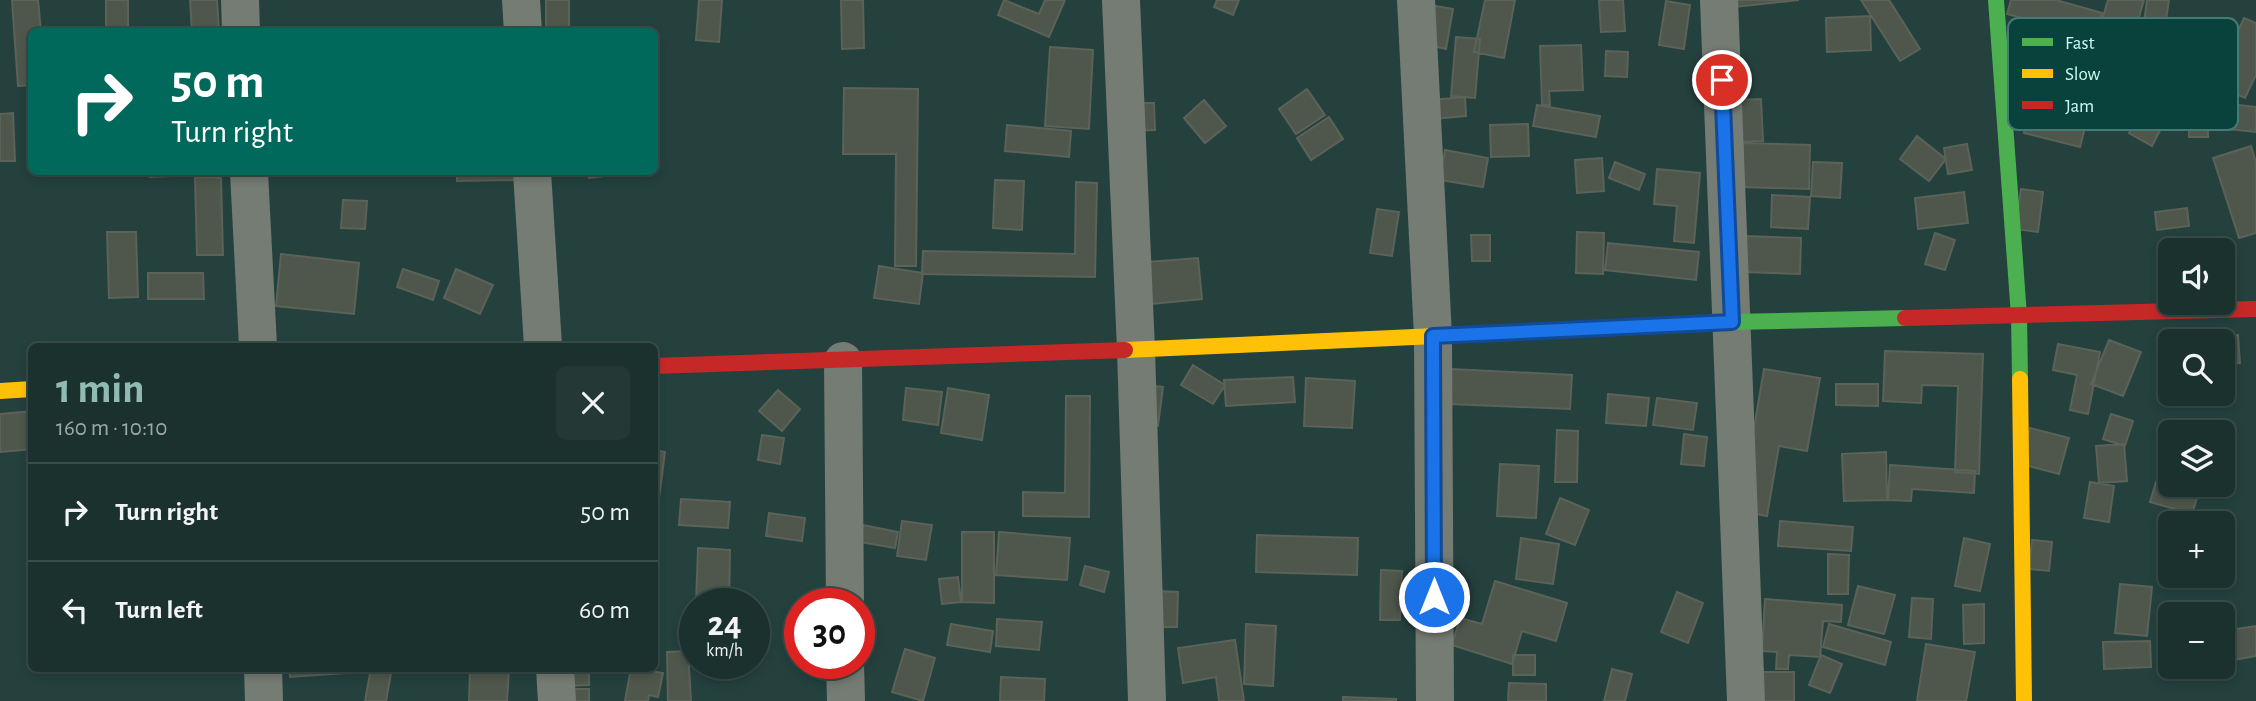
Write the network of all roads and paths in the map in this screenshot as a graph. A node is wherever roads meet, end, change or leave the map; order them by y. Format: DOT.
graph roads {
  1 [pos="240,0"];
  2 [pos="521,0"];
  3 [pos="1121,0"];
  4 [pos="1416,0"];
  5 [pos="1718,0"];
  6 [pos="1996,0"];
  7 [pos="242,28"];
  8 [pos="523,28"];
  9 [pos="249,175"];
  10 [pos="532,175"];
  11 [pos="2256,309"];
  12 [pos="2020,316"];
  13 [pos="1732,322"];
  14 [pos="1433,336"];
  15 [pos="258,343"];
  16 [pos="543,343"];
  17 [pos="1136,350"];
  18 [pos="843,361"];
  19 [pos="658,366"];
  20 [pos="28,389"];
  21 [pos="0,391"];
  22 [pos="845,588"];
  23 [pos="263,672"];
  24 [pos="555,672"];
  25 [pos="845,679"];
  26 [pos="264,701"];
  27 [pos="556,701"];
  28 [pos="846,701"];
  29 [pos="1147,701"];
  30 [pos="1434,701"];
  31 [pos="1746,701"];
  32 [pos="2024,701"];
  1 -- 7 [label="street"];
  2 -- 8 [label="street"];
  3 -- 17 [label="street"];
  4 -- 14 [label="street"];
  5 -- 13 [label="street"];
  6 -- 12 [label="street"];
  9 -- 15 [label="street"];
  10 -- 16 [label="street"];
  11 -- 12 [label="street"];
  12 -- 13 [label="street"];
  12 -- 32 [label="street"];
  13 -- 14 [label="street"];
  13 -- 31 [label="street"];
  14 -- 17 [label="street"];
  14 -- 30 [label="street"];
  17 -- 18 [label="street"];
  17 -- 29 [label="street"];
  18 -- 19 [label="street"];
  18 -- 22 [label="street"];
  20 -- 21 [label="street"];
  23 -- 26 [label="street"];
  24 -- 27 [label="street"];
  25 -- 28 [label="street"];
}
